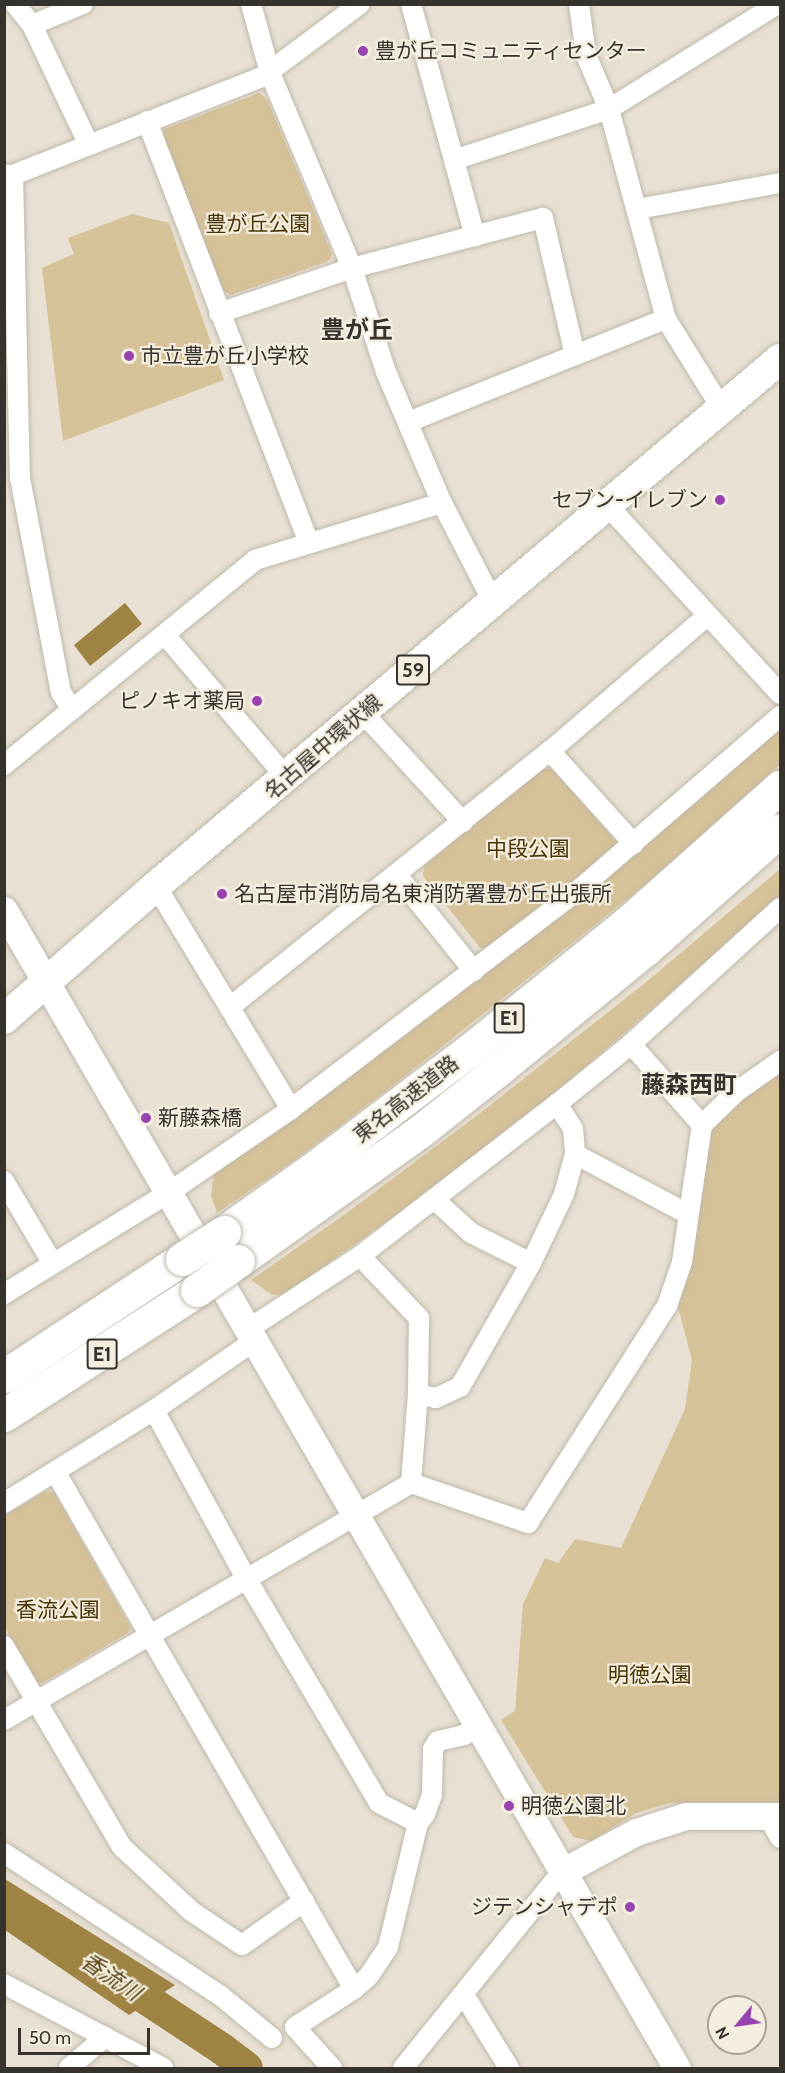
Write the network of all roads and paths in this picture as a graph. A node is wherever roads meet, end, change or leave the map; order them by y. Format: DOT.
graph roads {
  1 [pos="15,4"];
  2 [pos="83,4"];
  3 [pos="250,4"];
  4 [pos="360,4"];
  5 [pos="411,4"];
  6 [pos="579,4"];
  7 [pos="778,4"];
  8 [pos="32,25"];
  9 [pos="270,73"];
  10 [pos="609,110"];
  11 [pos="147,121"];
  12 [pos="89,145"];
  13 [pos="454,160"];
  14 [pos="9,175"];
  15 [pos="780,183"];
  16 [pos="637,209"];
  17 [pos="475,236"];
  18 [pos="352,268"];
  19 [pos="219,313"];
  20 [pos="666,319"];
  21 [pos="575,355"];
  22 [pos="780,359"];
  23 [pos="722,409"];
  24 [pos="408,422"];
  25 [pos="13,480"];
  26 [pos="442,503"];
  27 [pos="608,506"];
  28 [pos="309,543"];
  29 [pos="493,602"];
  30 [pos="708,615"];
  31 [pos="166,636"];
  32 [pos="780,694"];
  33 [pos="72,710"];
  34 [pos="363,713"];
  35 [pos="780,716"];
  36 [pos="550,751"];
  37 [pos="4,765"];
  38 [pos="287,778"];
  39 [pos="780,787"];
  40 [pos="463,822"];
  41 [pos="780,830"];
  42 [pos="634,844"];
  43 [pos="397,875"];
  44 [pos="156,886"];
  45 [pos="780,908"];
  46 [pos="4,910"];
  47 [pos="474,971"];
  48 [pos="46,983"];
  49 [pos="230,1007"];
  50 [pos="4,1019"];
  51 [pos="631,1044"];
  52 [pos="780,1061"];
  53 [pos="556,1104"];
  54 [pos="291,1109"];
  55 [pos="702,1125"];
  56 [pos="576,1154"];
  57 [pos="5,1181"];
  58 [pos="168,1193"];
  59 [pos="434,1199"];
  60 [pos="688,1214"];
  61 [pos="360,1256"];
  62 [pos="531,1263"];
  63 [pos="53,1264"];
  64 [pos="4,1294"];
  65 [pos="251,1335"];
  66 [pos="4,1376"];
  67 [pos="418,1394"];
  68 [pos="154,1410"];
  69 [pos="4,1415"];
  70 [pos="56,1473"];
  71 [pos="411,1483"];
  72 [pos="4,1503"];
  73 [pos="355,1516"];
  74 [pos="246,1578"];
  75 [pos="149,1635"];
  76 [pos="4,1646"];
  77 [pos="36,1701"];
  78 [pos="4,1720"];
  79 [pos="478,1727"];
  80 [pos="418,1823"];
  81 [pos="776,1823"];
  82 [pos="4,1853"];
  83 [pos="561,1872"];
  84 [pos="304,1901"];
  85 [pos="4,1984"];
  86 [pos="354,1989"];
  87 [pos="464,1995"];
  88 [pos="105,2037"];
  89 [pos="272,2038"];
  90 [pos="69,2068"];
  91 [pos="164,2068"];
  92 [pos="332,2068"];
  93 [pos="403,2068"];
  94 [pos="508,2068"];
  95 [pos="677,2068"];
  1 -- 8 [label="street"];
  2 -- 8 [label="street"];
  3 -- 9 [label="street"];
  4 -- 9 [label="street"];
  5 -- 13 [label="street"];
  6 -- 10 [label="street"];
  7 -- 10 [label="street"];
  8 -- 12 [label="street"];
  9 -- 11 [label="street"];
  9 -- 18 [label="street"];
  10 -- 13 [label="street"];
  10 -- 16 [label="street"];
  11 -- 12 [label="street"];
  11 -- 19 [label="street"];
  12 -- 14 [label="street"];
  13 -- 17 [label="street"];
  14 -- 25 [label="street"];
  15 -- 16 [label="street"];
  16 -- 20 [label="street"];
  17 -- 18 [label="street"];
  17 -- 21 [label="street"];
  18 -- 19 [label="street"];
  18 -- 24 [label="street"];
  19 -- 28 [label="street"];
  20 -- 21 [label="street"];
  20 -- 23 [label="street"];
  21 -- 24 [label="street"];
  22 -- 23 [label="main road, 名古屋中環状線 / 59"];
  23 -- 27 [label="main road, 名古屋中環状線 / 59"];
  24 -- 26 [label="street"];
  25 -- 33 [label="street"];
  26 -- 28 [label="street"];
  26 -- 29 [label="street"];
  27 -- 29 [label="main road, 名古屋中環状線 / 59"];
  27 -- 30 [label="street"];
  28 -- 31 [label="street"];
  29 -- 34 [label="main road, 名古屋中環状線 / 59"];
  30 -- 32 [label="street"];
  30 -- 36 [label="street"];
  31 -- 33 [label="street"];
  31 -- 38 [label="street"];
  33 -- 37 [label="street"];
  34 -- 38 [label="main road, 名古屋中環状線 / 59"];
  34 -- 40 [label="street"];
  35 -- 42 [label="street"];
  36 -- 40 [label="street"];
  36 -- 42 [label="street"];
  38 -- 44 [label="main road, 名古屋中環状線 / 59"];
  39 -- 66 [label="highway, 東名高速道路 / E1, bridge"];
  40 -- 43 [label="street"];
  41 -- 69 [label="highway, 東名高速道路 / E1, bridge"];
  42 -- 47 [label="street"];
  43 -- 47 [label="street"];
  43 -- 49 [label="street"];
  44 -- 48 [label="main road, 名古屋中環状線 / 59"];
  44 -- 49 [label="street"];
  45 -- 51 [label="street"];
  46 -- 48 [label="street"];
  47 -- 54 [label="street"];
  48 -- 50 [label="main road, 名古屋中環状線 / 59"];
  48 -- 58 [label="street"];
  49 -- 54 [label="street"];
  51 -- 53 [label="street"];
  51 -- 55 [label="street"];
  52 -- 55 [label="street"];
  53 -- 56 [label="street"];
  53 -- 59 [label="street"];
  54 -- 58 [label="street"];
  55 -- 60 [label="street"];
  56 -- 60 [label="street"];
  56 -- 62 [label="street"];
  57 -- 63 [label="street"];
  58 -- 63 [label="street"];
  58 -- 65 [label="street"];
  59 -- 61 [label="street"];
  59 -- 62 [label="street"];
  60 -- 71 [label="street"];
  61 -- 65 [label="street"];
  61 -- 67 [label="street"];
  62 -- 67 [label="street"];
  63 -- 64 [label="street"];
  65 -- 68 [label="street"];
  65 -- 73 [label="street"];
  67 -- 71 [label="street"];
  68 -- 70 [label="street"];
  68 -- 74 [label="street"];
  70 -- 72 [label="street"];
  70 -- 75 [label="street"];
  71 -- 73 [label="street"];
  73 -- 74 [label="street"];
  73 -- 79 [label="street"];
  74 -- 75 [label="street"];
  74 -- 80 [label="street"];
  75 -- 77 [label="street"];
  75 -- 84 [label="street"];
  76 -- 77 [label="street"];
  77 -- 78 [label="street"];
  77 -- 84 [label="street"];
  79 -- 80 [label="street"];
  79 -- 83 [label="street"];
  80 -- 86 [label="street"];
  81 -- 83 [label="street"];
  82 -- 89 [label="street"];
  83 -- 87 [label="street"];
  83 -- 95 [label="street"];
  84 -- 86 [label="street"];
  85 -- 88 [label="street"];
  86 -- 92 [label="street"];
  87 -- 93 [label="street"];
  87 -- 94 [label="street"];
  88 -- 90 [label="street"];
  88 -- 91 [label="street"];
}
